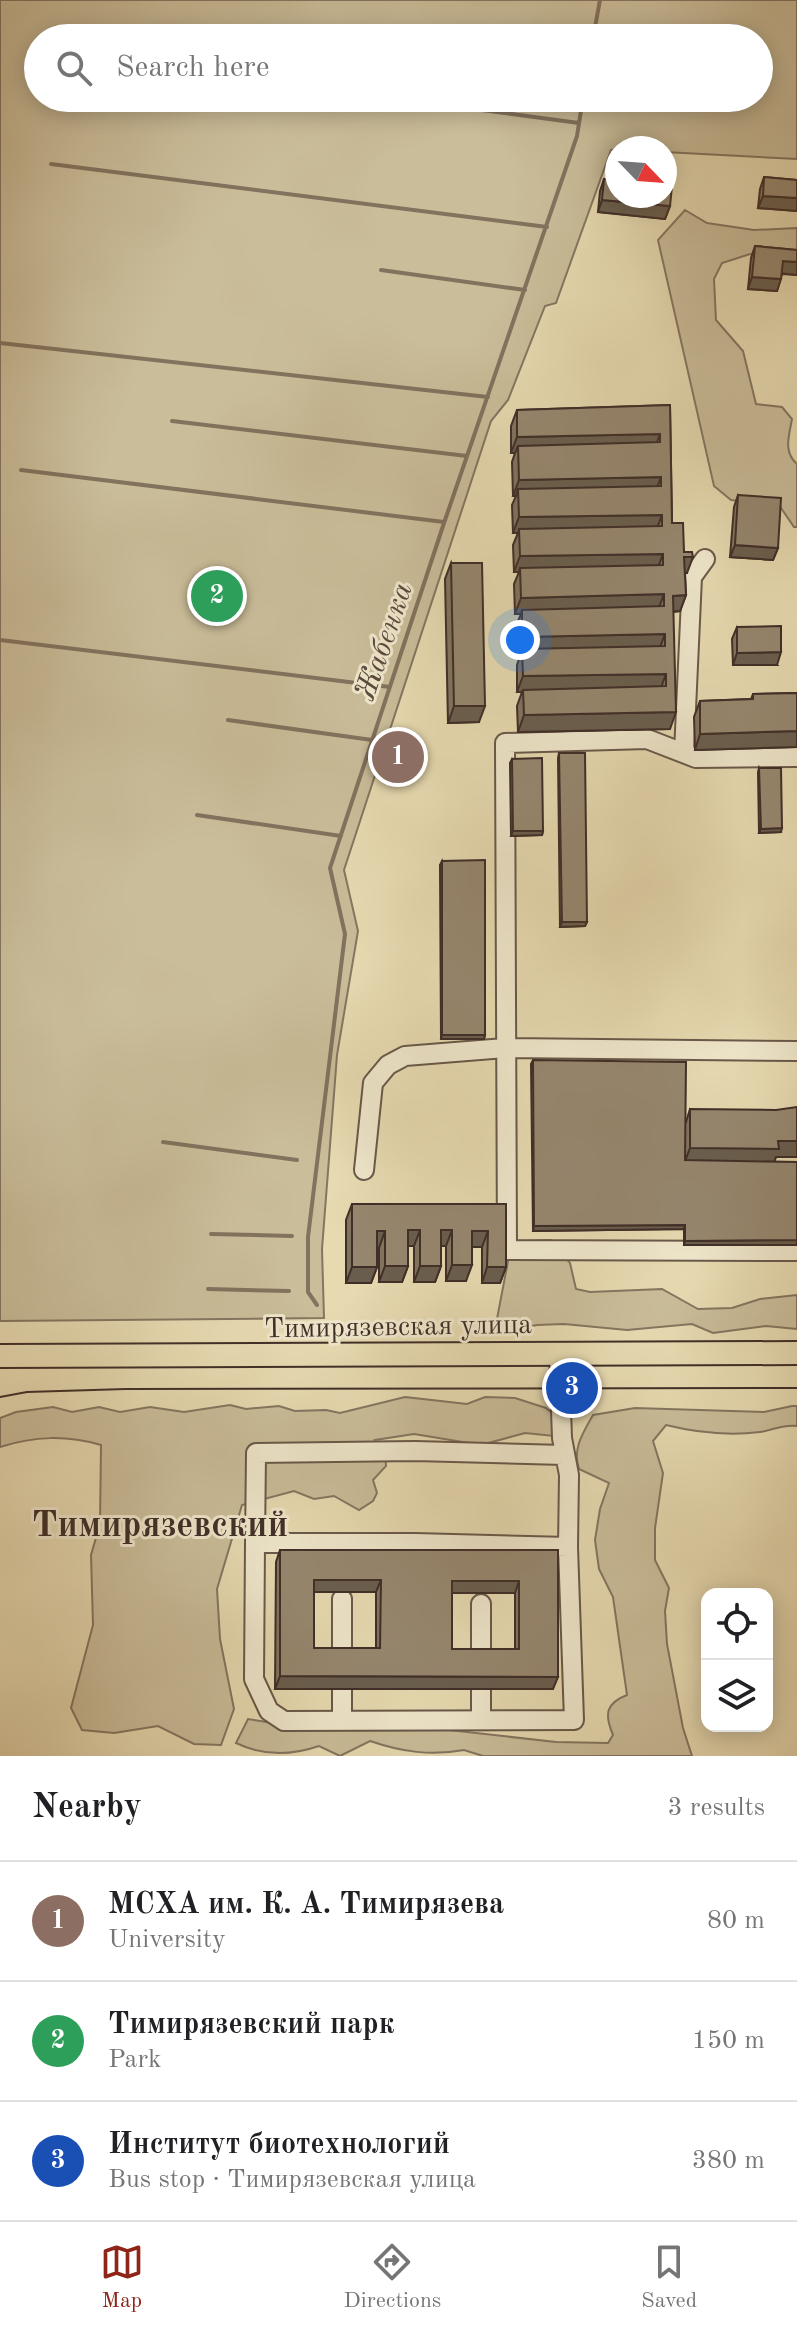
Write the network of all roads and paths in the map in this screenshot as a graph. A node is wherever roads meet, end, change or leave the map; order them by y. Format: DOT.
graph roads {
  1 [pos="705,559"];
  2 [pos="684,753"];
  3 [pos="797,757"];
  4 [pos="505,1048"];
  5 [pos="797,1051"];
  6 [pos="364,1170"];
  7 [pos="797,1251"];
  8 [pos="559,1353"];
  9 [pos="797,1353"];
  10 [pos="0,1356"];
  11 [pos="564,1455"];
  12 [pos="255,1543"];
  13 [pos="568,1547"];
  14 [pos="342,1599"];
  15 [pos="481,1604"];
  16 [pos="342,1660"];
  17 [pos="481,1661"];
  18 [pos="342,1689"];
  19 [pos="481,1689"];
  20 [pos="481,1720"];
  21 [pos="342,1721"];
  1 -- 2 [label="lane"];
  2 -- 3 [label="lane"];
  2 -- 4 [label="lane"];
  4 -- 5 [label="lane"];
  4 -- 6 [label="lane"];
  4 -- 7 [label="lane"];
  8 -- 9 [label="main road, Тимирязевская улица"];
  8 -- 10 [label="main road, Тимирязевская улица"];
  8 -- 11 [label="lane"];
  11 -- 12 [label="lane"];
  11 -- 13 [label="lane"];
  12 -- 13 [label="lane"];
  12 -- 21 [label="lane"];
  13 -- 20 [label="lane"];
  14 -- 16 [label="lane"];
  15 -- 17 [label="lane"];
  18 -- 21 [label="lane"];
  19 -- 20 [label="lane"];
  20 -- 21 [label="lane"];
}
